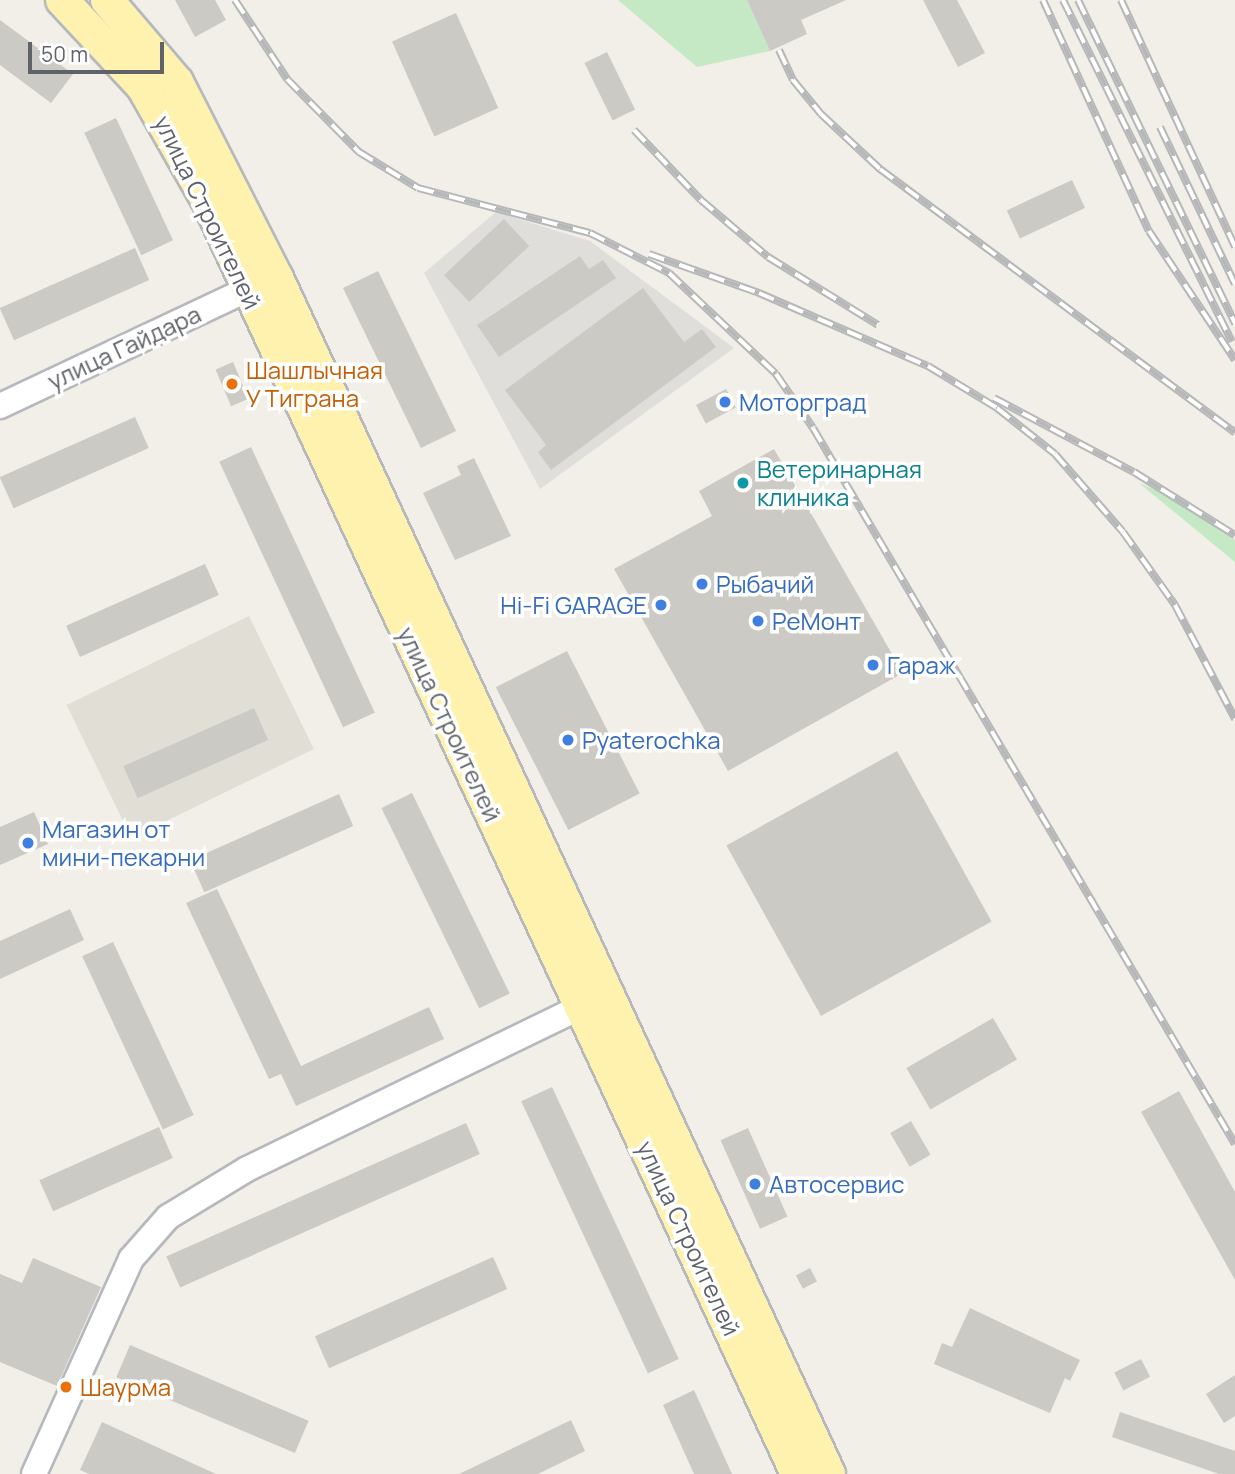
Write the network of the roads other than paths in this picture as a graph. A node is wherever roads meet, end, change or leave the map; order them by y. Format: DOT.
graph roads {
  1 [pos="62,0"];
  2 [pos="107,0"];
  3 [pos="277,278"];
  4 [pos="247,290"];
  5 [pos="0,406"];
  6 [pos="406,594"];
  7 [pos="596,1000"];
  8 [pos="769,1377"];
  9 [pos="34,1474"];
  10 [pos="797,1474"];
  11 [pos="829,1474"];
  1 -- 4 [label="main road, улица Строителей"];
  2 -- 3 [label="main road, улица Строителей"];
  3 -- 4 [label="main road"];
  3 -- 6 [label="main road, улица Строителей"];
  4 -- 5 [label="street, улица Гайдара"];
  4 -- 6 [label="main road, улица Строителей"];
  6 -- 7 [label="main road, улица Строителей"];
  7 -- 8 [label="main road, улица Строителей"];
  7 -- 9 [label="street"];
  8 -- 10 [label="main road, улица Строителей"];
  8 -- 11 [label="main road, улица Строителей"];
}
